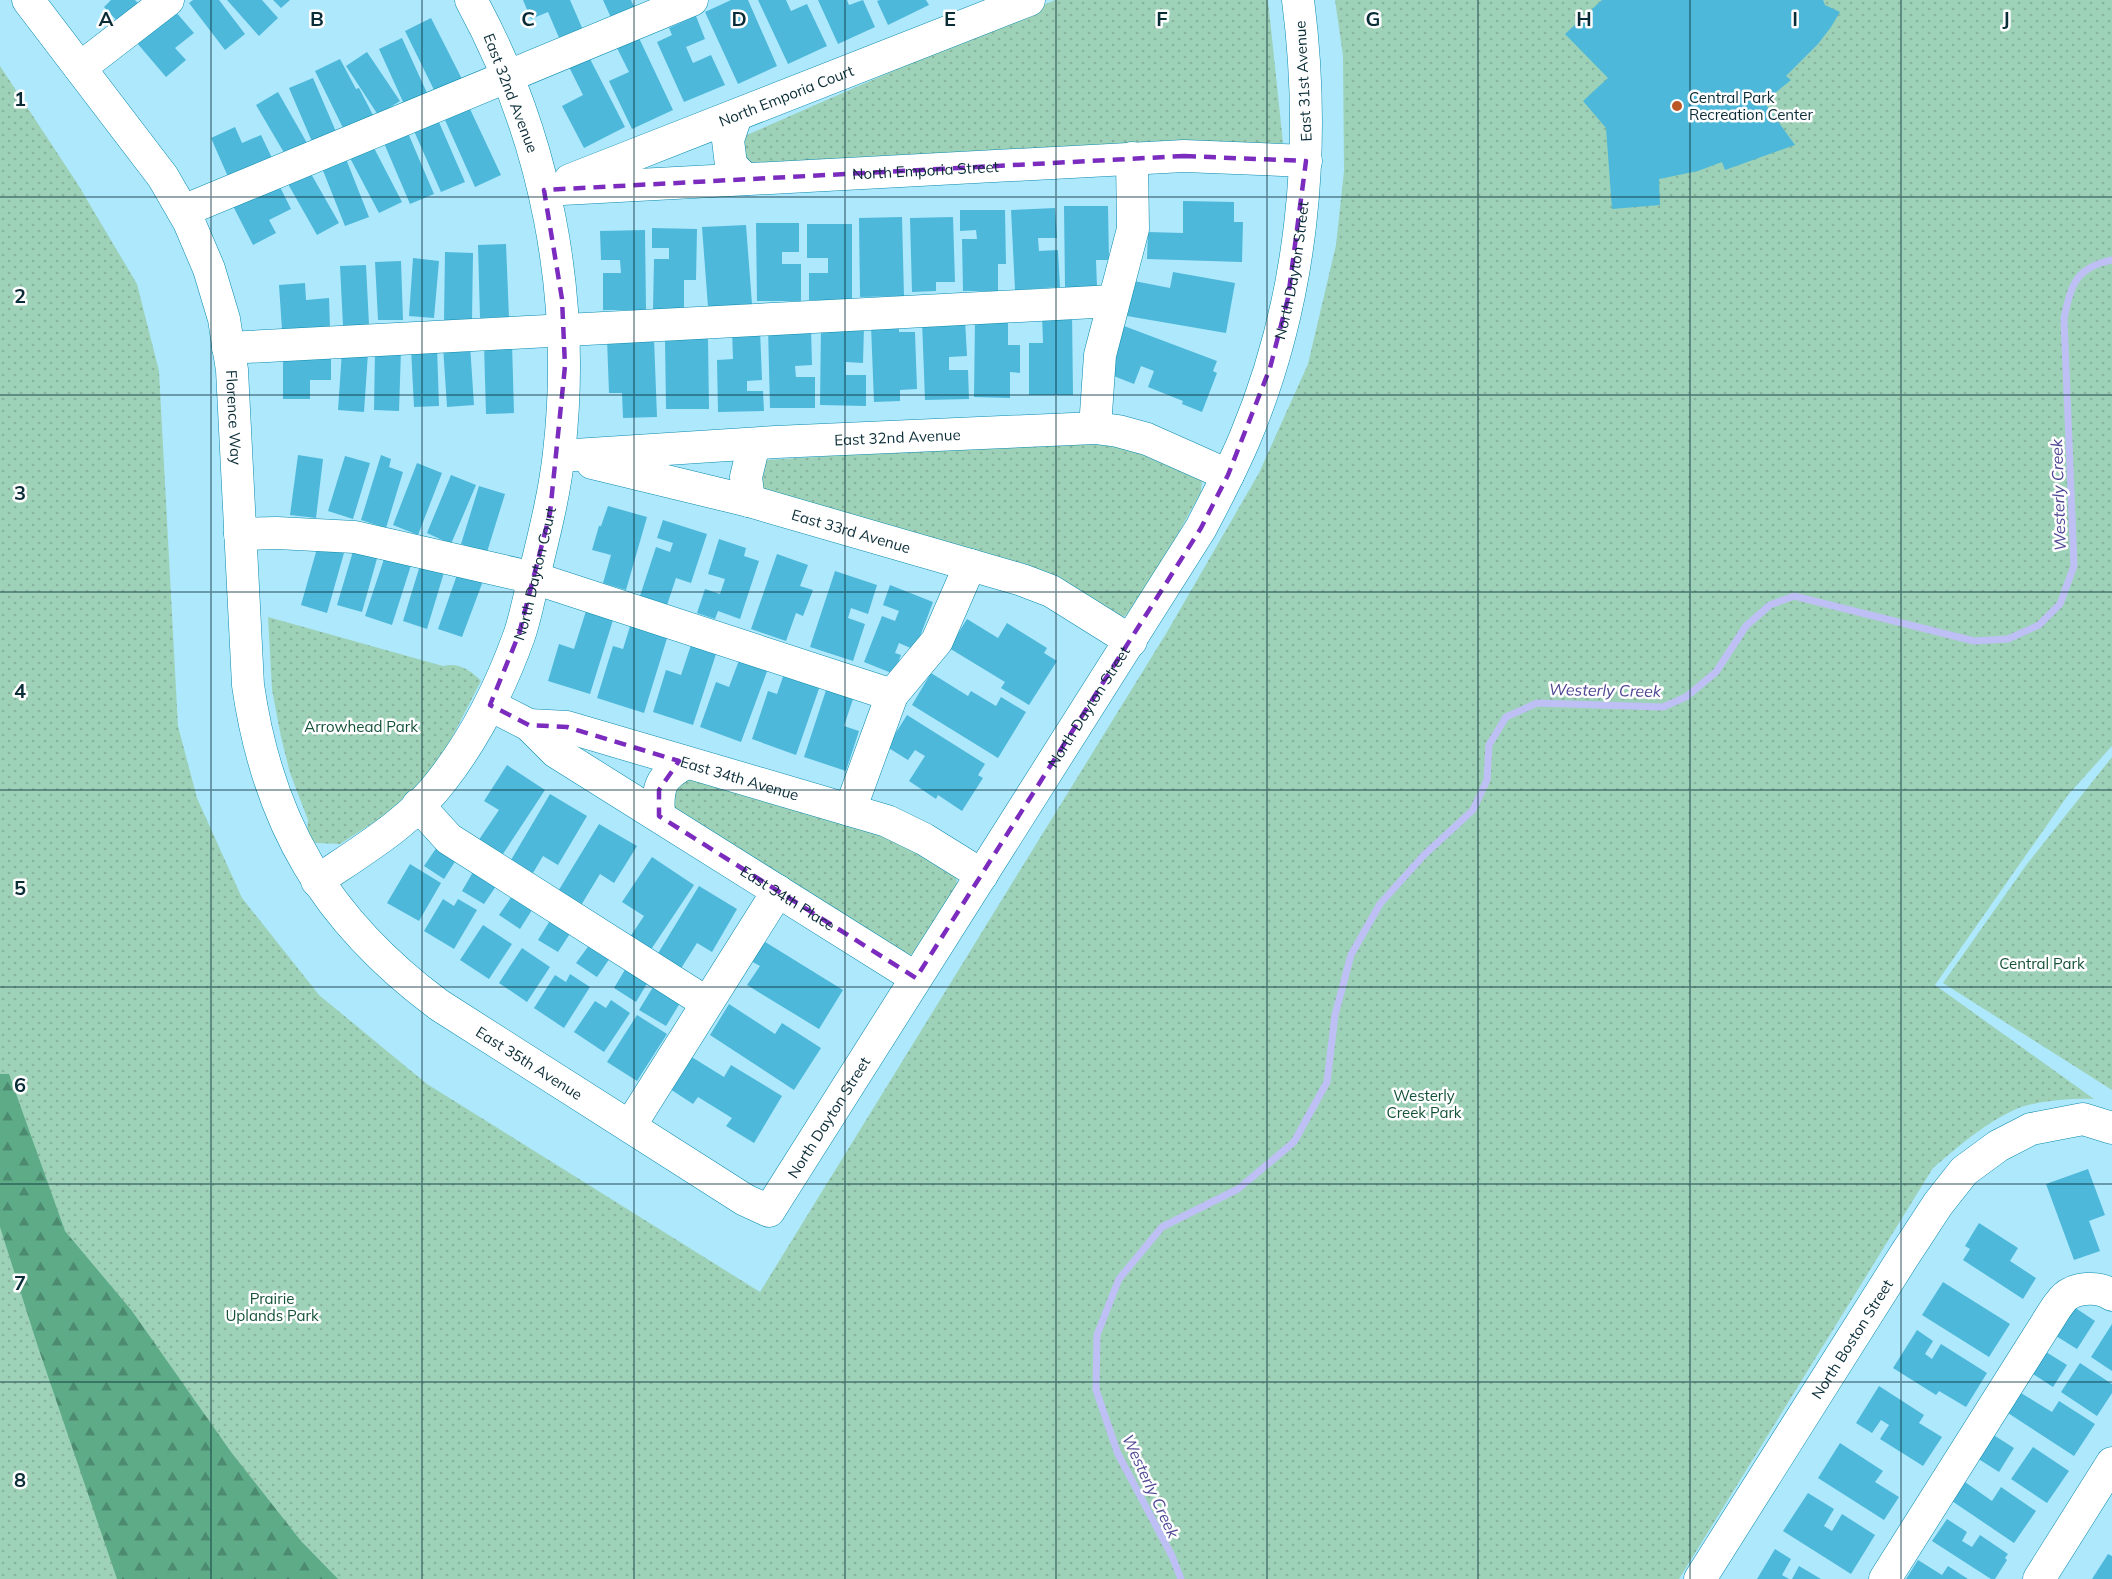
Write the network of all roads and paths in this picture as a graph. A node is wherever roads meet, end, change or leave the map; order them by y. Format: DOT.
graph roads {
  1 [pos="28,0"];
  2 [pos="168,0"];
  3 [pos="471,0"];
  4 [pos="692,0"];
  5 [pos="1029,0"];
  6 [pos="1298,0"];
  7 [pos="80,68"];
  8 [pos="508,76"];
  9 [pos="736,116"];
  10 [pos="1132,158"];
  11 [pos="1306,161"];
  12 [pos="608,165"];
  13 [pos="745,179"];
  14 [pos="640,185"];
  15 [pos="544,190"];
  16 [pos="183,211"];
  17 [pos="1113,301"];
  18 [pos="563,330"];
  19 [pos="228,348"];
  20 [pos="1095,428"];
  21 [pos="754,444"];
  22 [pos="669,449"];
  23 [pos="559,456"];
  24 [pos="641,475"];
  25 [pos="1228,475"];
  26 [pos="749,501"];
  27 [pos="240,534"];
  28 [pos="970,564"];
  29 [pos="534,578"];
  30 [pos="1131,641"];
  31 [pos="892,695"];
  32 [pos="490,705"];
  33 [pos="529,725"];
  34 [pos="686,763"];
  35 [pos="418,805"];
  36 [pos="850,810"];
  37 [pos="658,816"];
  38 [pos="982,875"];
  39 [pos="317,881"];
  40 [pos="777,891"];
  41 [pos="916,978"];
  42 [pos="707,1003"];
  43 [pos="630,1126"];
  44 [pos="2112,1128"];
  45 [pos="769,1211"];
  46 [pos="2112,1295"];
  47 [pos="2112,1463"];
  48 [pos="1700,1579"];
  49 [pos="1885,1579"];
  50 [pos="2039,1579"];
  1 -- 7 [label="street, Florence Way"];
  2 -- 7 [label="street"];
  3 -- 8 [label="street, East 32nd Avenue"];
  4 -- 8 [label="street"];
  5 -- 9 [label="street, North Emporia Court"];
  6 -- 11 [label="street, East 31st Avenue"];
  7 -- 16 [label="street, Florence Way"];
  8 -- 15 [label="street, East 32nd Avenue"];
  8 -- 16 [label="street"];
  9 -- 12 [label="street, North Emporia Court"];
  9 -- 13 [label="street"];
  10 -- 11 [label="street, North Emporia Street"];
  10 -- 13 [label="street, North Emporia Street"];
  10 -- 17 [label="street"];
  11 -- 25 [label="street, North Dayton Street"];
  12 -- 14 [label="street"];
  12 -- 15 [label="street, North Emporia Court"];
  13 -- 14 [label="street, North Emporia Street"];
  14 -- 15 [label="street, North Emporia Street"];
  15 -- 18 [label="street, North Dayton Court"];
  16 -- 19 [label="street, Florence Way"];
  17 -- 18 [label="street"];
  17 -- 20 [label="street"];
  18 -- 19 [label="street"];
  18 -- 23 [label="street, North Dayton Court"];
  19 -- 27 [label="street, Florence Way"];
  20 -- 21 [label="street, East 32nd Avenue"];
  20 -- 25 [label="street, East 32nd Avenue"];
  21 -- 22 [label="street, East 32nd Avenue"];
  21 -- 26 [label="street"];
  22 -- 23 [label="street, East 32nd Avenue"];
  22 -- 24 [label="street"];
  23 -- 24 [label="street, East 33rd Avenue"];
  23 -- 29 [label="street, North Dayton Court"];
  24 -- 26 [label="street, East 33rd Avenue"];
  25 -- 30 [label="street, North Dayton Street"];
  26 -- 28 [label="street, East 33rd Avenue"];
  27 -- 29 [label="street"];
  27 -- 39 [label="street, Florence Way"];
  28 -- 30 [label="street, East 33rd Avenue"];
  28 -- 31 [label="street"];
  29 -- 31 [label="street"];
  29 -- 32 [label="street, North Dayton Court"];
  30 -- 38 [label="street, North Dayton Street"];
  31 -- 36 [label="street"];
  32 -- 33 [label="street, East 34th Avenue"];
  32 -- 35 [label="street, North Dayton Court"];
  33 -- 34 [label="street, East 34th Avenue"];
  33 -- 37 [label="street, East 34th Place"];
  34 -- 36 [label="street, East 34th Avenue"];
  34 -- 37 [label="street"];
  35 -- 39 [label="street, North Dayton Court"];
  35 -- 42 [label="street"];
  36 -- 38 [label="street, East 34th Avenue"];
  37 -- 40 [label="street, East 34th Place"];
  38 -- 41 [label="street, North Dayton Street"];
  39 -- 43 [label="street, East 35th Avenue"];
  40 -- 41 [label="street, East 34th Place"];
  40 -- 42 [label="street"];
  41 -- 45 [label="street, North Dayton Street"];
  42 -- 43 [label="street"];
  43 -- 45 [label="street, East 35th Avenue"];
  44 -- 48 [label="street, North Boston Street"];
  46 -- 49 [label="street"];
  47 -- 50 [label="street"];
}
